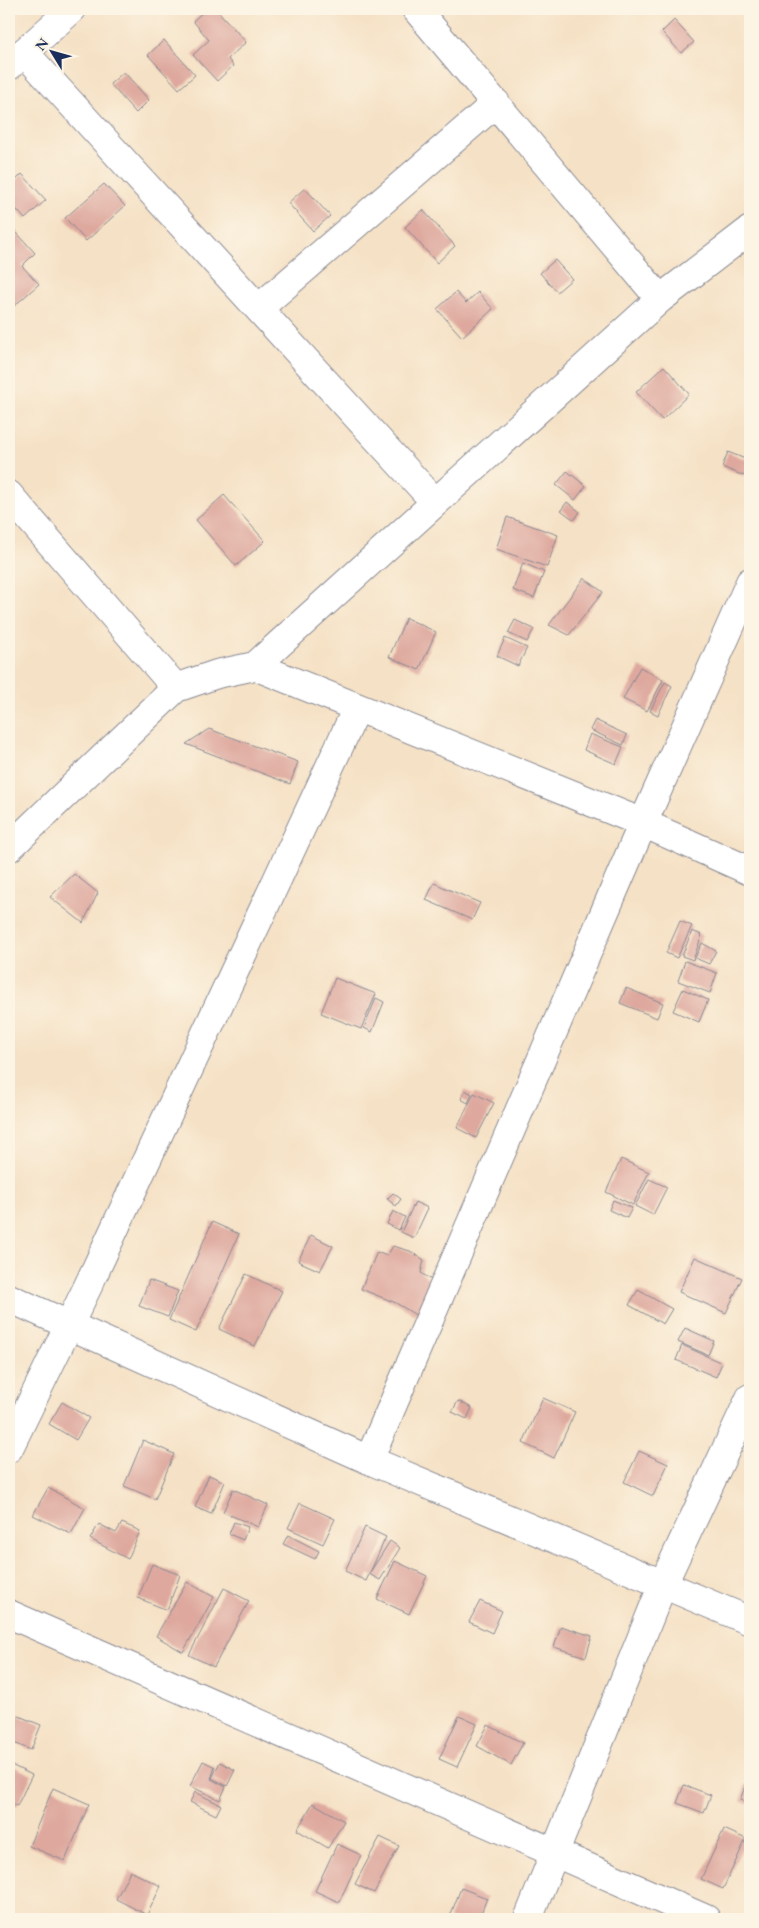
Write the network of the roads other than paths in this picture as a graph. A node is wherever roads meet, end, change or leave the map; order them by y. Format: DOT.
graph roads {
  1 [pos="72,9"];
  2 [pos="416,9"];
  3 [pos="16,59"];
  4 [pos="496,103"];
  5 [pos="750,230"];
  6 [pos="660,299"];
  7 [pos="259,308"];
  8 [pos="9,496"];
  9 [pos="435,502"];
  10 [pos="750,582"];
  11 [pos="255,666"];
  12 [pos="176,688"];
  13 [pos="357,708"];
  14 [pos="643,823"];
  15 [pos="9,848"];
  16 [pos="750,871"];
  17 [pos="9,1298"];
  18 [pos="69,1325"];
  19 [pos="750,1398"];
  20 [pos="9,1448"];
  21 [pos="369,1460"];
  22 [pos="663,1584"];
  23 [pos="9,1614"];
  24 [pos="750,1621"];
  25 [pos="556,1855"];
  26 [pos="528,1919"];
  27 [pos="706,1919"];
  1 -- 3 [label="street"];
  2 -- 4 [label="street"];
  3 -- 7 [label="street"];
  4 -- 6 [label="street"];
  4 -- 7 [label="street"];
  5 -- 6 [label="street"];
  6 -- 9 [label="street"];
  7 -- 9 [label="street"];
  8 -- 12 [label="street"];
  9 -- 11 [label="street"];
  10 -- 14 [label="street"];
  11 -- 12 [label="street"];
  11 -- 13 [label="street"];
  12 -- 15 [label="street"];
  13 -- 14 [label="street"];
  13 -- 18 [label="street"];
  14 -- 16 [label="street"];
  14 -- 21 [label="street"];
  17 -- 18 [label="street"];
  18 -- 20 [label="street"];
  18 -- 21 [label="street"];
  19 -- 22 [label="street"];
  21 -- 22 [label="street"];
  22 -- 24 [label="street"];
  22 -- 25 [label="street"];
  23 -- 25 [label="street"];
  25 -- 26 [label="street"];
  25 -- 27 [label="street"];
}
